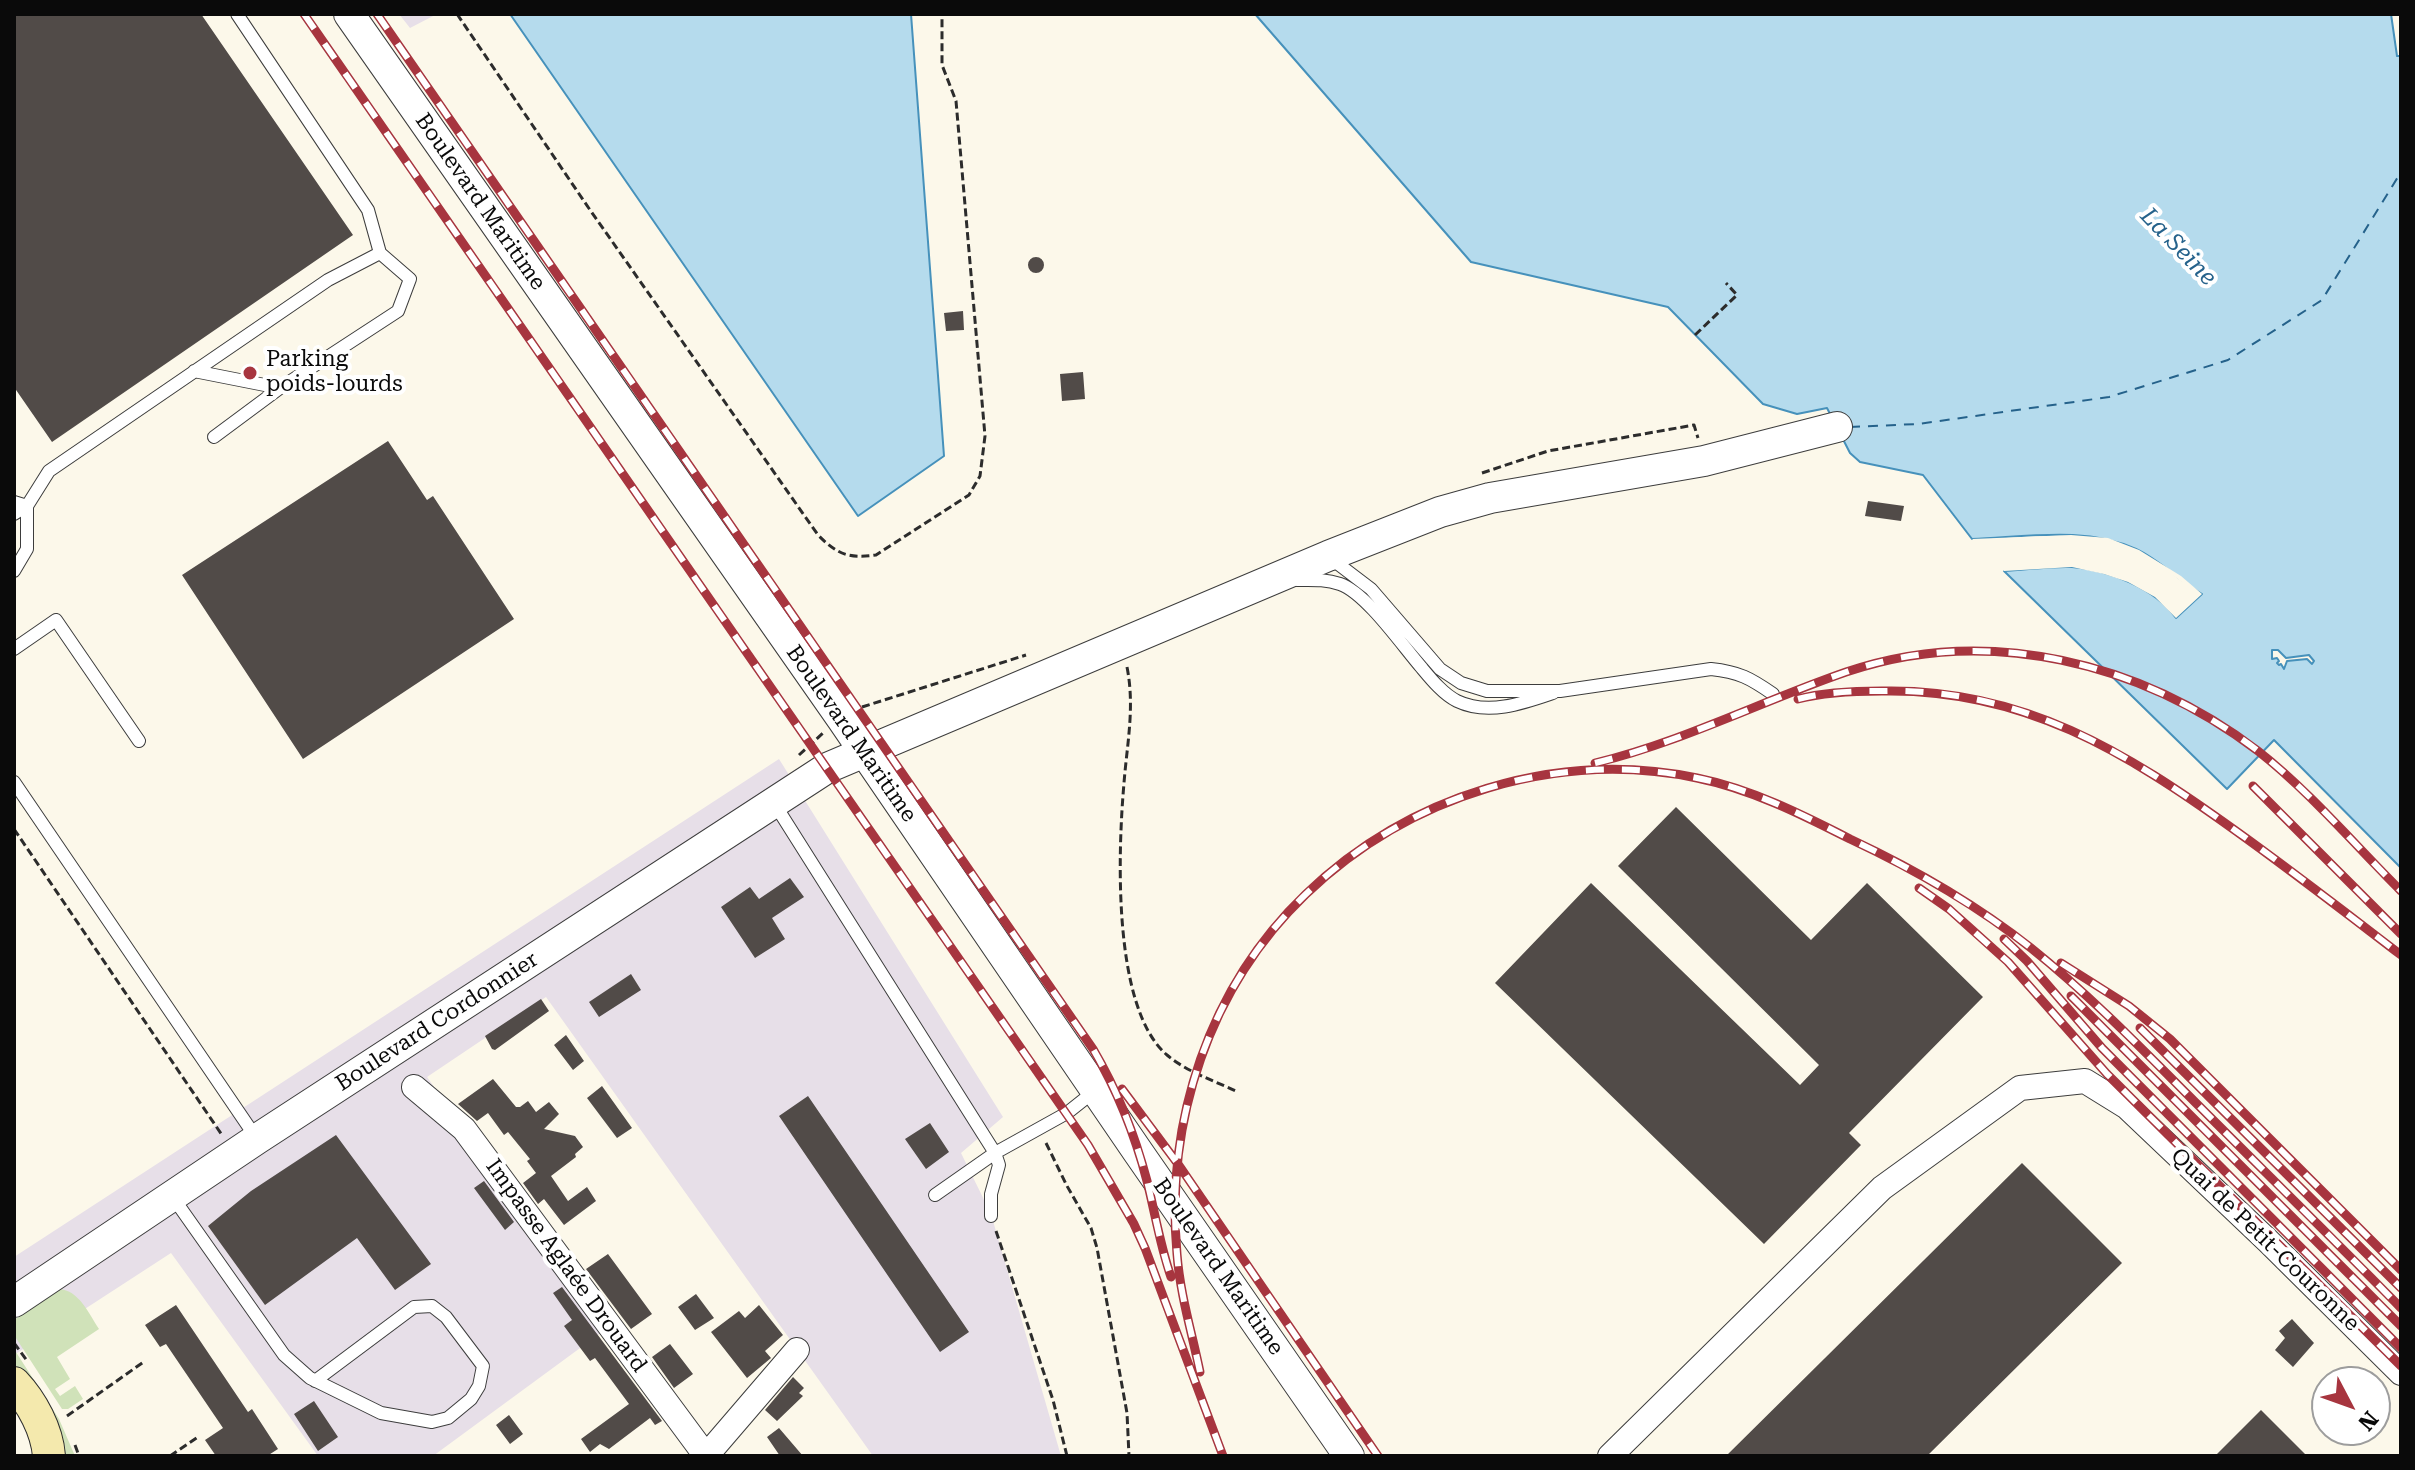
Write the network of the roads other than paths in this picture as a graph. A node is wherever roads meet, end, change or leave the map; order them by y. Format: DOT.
graph roads {
  1 [pos="237,14"];
  2 [pos="349,14"];
  3 [pos="380,253"];
  4 [pos="194,371"];
  5 [pos="280,388"];
  6 [pos="1837,427"];
  7 [pos="214,437"];
  8 [pos="14,502"];
  9 [pos="27,506"];
  10 [pos="14,514"];
  11 [pos="1328,556"];
  12 [pos="14,571"];
  13 [pos="1228,598"];
  14 [pos="14,649"];
  15 [pos="1560,691"];
  16 [pos="1773,694"];
  17 [pos="139,741"];
  18 [pos="865,752"];
  19 [pos="14,782"];
  20 [pos="774,803"];
  21 [pos="414,1087"];
  22 [pos="1096,1090"];
  23 [pos="257,1139"];
  24 [pos="995,1153"];
  25 [pos="935,1195"];
  26 [pos="172,1196"];
  27 [pos="991,1216"];
  28 [pos="14,1302"];
  29 [pos="797,1350"];
  30 [pos="2401,1373"];
  31 [pos="315,1381"];
  32 [pos="14,1383"];
  33 [pos="49,1456"];
  34 [pos="706,1456"];
  35 [pos="1349,1456"];
  36 [pos="1610,1456"];
  1 -- 3 [label="lane"];
  2 -- 18 [label="street, Boulevard Maritime"];
  3 -- 4 [label="lane"];
  3 -- 5 [label="lane"];
  4 -- 5 [label="lane"];
  4 -- 9 [label="lane"];
  5 -- 7 [label="lane"];
  6 -- 11 [label="street, Boulevard Cordonnier"];
  8 -- 9 [label="lane"];
  9 -- 10 [label="lane"];
  9 -- 12 [label="lane"];
  11 -- 13 [label="street, Boulevard Cordonnier"];
  11 -- 15 [label="lane"];
  13 -- 15 [label="lane"];
  13 -- 18 [label="street, Boulevard Cordonnier"];
  14 -- 17 [label="lane"];
  15 -- 16 [label="lane"];
  18 -- 20 [label="street, Boulevard Cordonnier"];
  18 -- 22 [label="street, Boulevard Maritime"];
  19 -- 23 [label="lane"];
  20 -- 23 [label="street, Boulevard Cordonnier"];
  20 -- 24 [label="lane"];
  21 -- 34 [label="street, Impasse Aglaée Drouard"];
  22 -- 24 [label="lane"];
  22 -- 35 [label="street, Boulevard Maritime"];
  23 -- 26 [label="street, Boulevard Cordonnier"];
  24 -- 25 [label="lane"];
  24 -- 27 [label="lane"];
  26 -- 28 [label="street, Boulevard Cordonnier"];
  26 -- 31 [label="lane"];
  29 -- 34 [label="street"];
  30 -- 36 [label="street, Quai de Petit-Couronne"];
  31 -- 31 [label="lane"];
  32 -- 33 [label="main road"];
}
